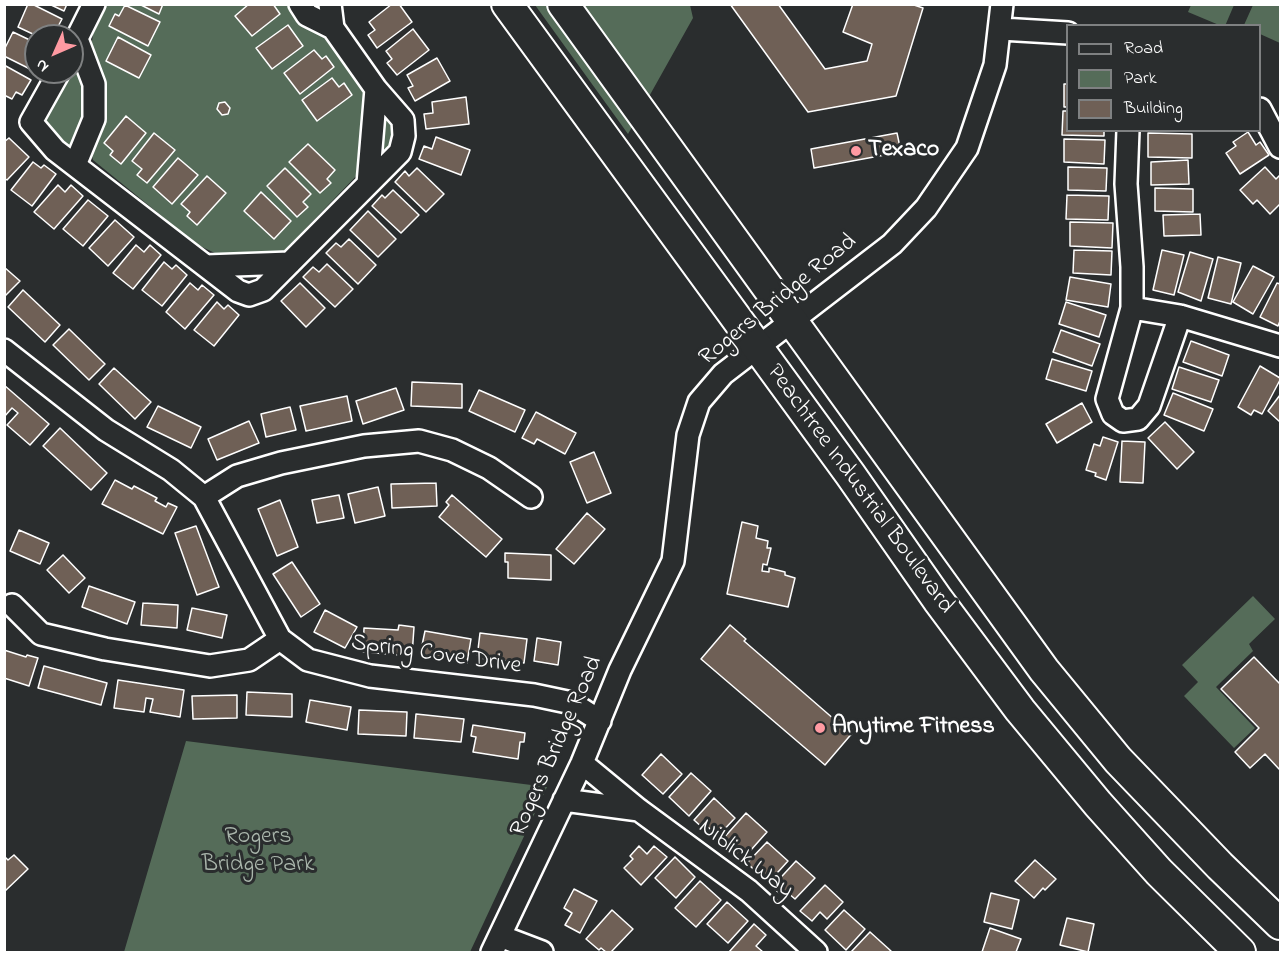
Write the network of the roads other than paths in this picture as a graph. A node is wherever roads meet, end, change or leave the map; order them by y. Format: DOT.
graph roads {
  1 [pos="94,4"];
  2 [pos="300,4"];
  3 [pos="330,4"];
  4 [pos="507,4"];
  5 [pos="563,4"];
  6 [pos="1002,4"];
  7 [pos="84,24"];
  8 [pos="333,28"];
  9 [pos="1001,29"];
  10 [pos="1066,33"];
  11 [pos="84,64"];
  12 [pos="52,84"];
  13 [pos="376,89"];
  14 [pos="1261,111"];
  15 [pos="1128,132"];
  16 [pos="1281,147"];
  17 [pos="75,165"];
  18 [pos="368,184"];
  19 [pos="290,263"];
  20 [pos="206,266"];
  21 [pos="1132,308"];
  22 [pos="1180,316"];
  23 [pos="792,320"];
  24 [pos="1281,346"];
  25 [pos="758,349"];
  26 [pos="4,350"];
  27 [pos="204,497"];
  28 [pos="531,498"];
  29 [pos="12,605"];
  30 [pos="280,639"];
  31 [pos="600,721"];
  32 [pos="582,763"];
  33 [pos="564,800"];
  34 [pos="639,810"];
  35 [pos="1281,924"];
  36 [pos="496,944"];
  37 [pos="542,952"];
  38 [pos="816,952"];
  39 [pos="1240,952"];
  1 -- 7 [label="street"];
  2 -- 8 [label="street"];
  3 -- 8 [label="street"];
  4 -- 25 [label="highway, Peachtree Industrial Boulevard"];
  5 -- 23 [label="highway, Peachtree Industrial Boulevard"];
  6 -- 9 [label="street, Rogers Bridge Road"];
  8 -- 13 [label="street"];
  9 -- 10 [label="street"];
  9 -- 23 [label="street, Rogers Bridge Road"];
  11 -- 17 [label="street"];
  12 -- 17 [label="street"];
  13 -- 18 [label="street"];
  13 -- 18 [label="street"];
  14 -- 16 [label="street"];
  15 -- 21 [label="street"];
  17 -- 20 [label="street"];
  18 -- 19 [label="street"];
  19 -- 20 [label="street"];
  19 -- 20 [label="street"];
  21 -- 22 [label="street"];
  21 -- 22 [label="street"];
  22 -- 24 [label="street"];
  23 -- 25 [label="street, Rogers Bridge Road"];
  23 -- 35 [label="highway, Peachtree Industrial Boulevard"];
  25 -- 31 [label="street, Rogers Bridge Road"];
  25 -- 39 [label="highway, Peachtree Industrial Boulevard"];
  26 -- 27 [label="street, Spring Cove Drive"];
  27 -- 28 [label="street"];
  27 -- 30 [label="street, Spring Cove Drive"];
  29 -- 30 [label="street"];
  30 -- 31 [label="street, Spring Cove Drive"];
  31 -- 32 [label="street, Rogers Bridge Road"];
  32 -- 33 [label="street, Rogers Bridge Road"];
  32 -- 34 [label="street, Niblick Way"];
  33 -- 34 [label="street, Niblick Way"];
  33 -- 36 [label="street, Rogers Bridge Road"];
  34 -- 38 [label="street, Niblick Way"];
  36 -- 37 [label="street"];
}
